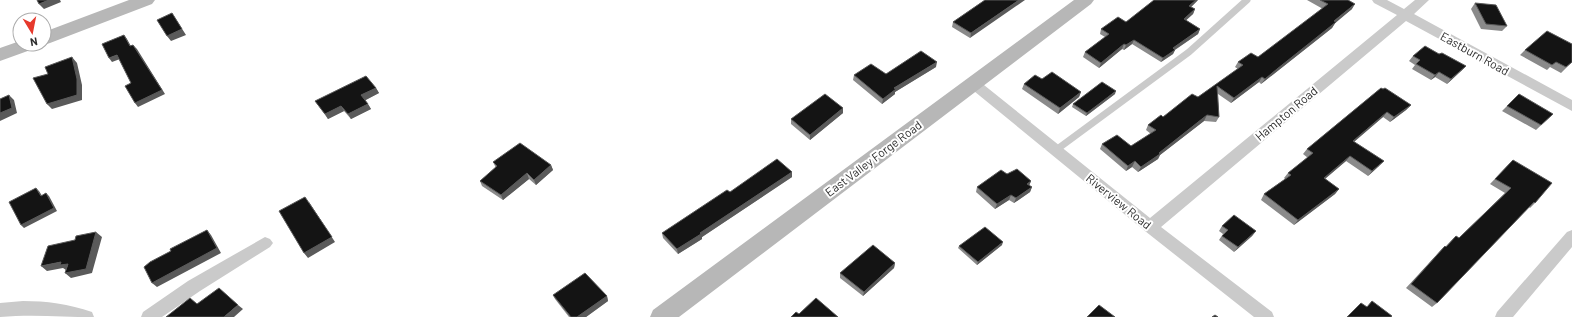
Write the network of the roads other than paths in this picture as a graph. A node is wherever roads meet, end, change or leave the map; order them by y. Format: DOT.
graph roads {
  1 [pos="146,0"];
  2 [pos="1085,0"];
  3 [pos="1247,0"];
  4 [pos="1378,0"];
  5 [pos="1423,0"];
  6 [pos="1405,15"];
  7 [pos="52,36"];
  8 [pos="12,51"];
  9 [pos="0,55"];
  10 [pos="974,84"];
  11 [pos="1572,106"];
  12 [pos="1056,150"];
  13 [pos="1150,226"];
  14 [pos="1572,236"];
  15 [pos="265,243"];
  16 [pos="0,310"];
  17 [pos="86,317"];
  18 [pos="149,317"];
  19 [pos="661,317"];
  20 [pos="1266,317"];
  21 [pos="1504,317"];
  1 -- 7 [label="main road"];
  2 -- 10 [label="main road, East Valley Forge Road"];
  3 -- 12 [label="lane"];
  4 -- 6 [label="street, Eastburn Road"];
  5 -- 6 [label="street, Hampton Road"];
  6 -- 11 [label="street, Eastburn Road"];
  6 -- 13 [label="street, Hampton Road"];
  8 -- 9 [label="main road"];
  10 -- 12 [label="street, Riverview Road"];
  10 -- 19 [label="main road, East Valley Forge Road"];
  12 -- 13 [label="street, Riverview Road"];
  13 -- 20 [label="street, Riverview Road"];
  14 -- 21 [label="street"];
  15 -- 18 [label="street"];
  16 -- 17 [label="street"];
}
